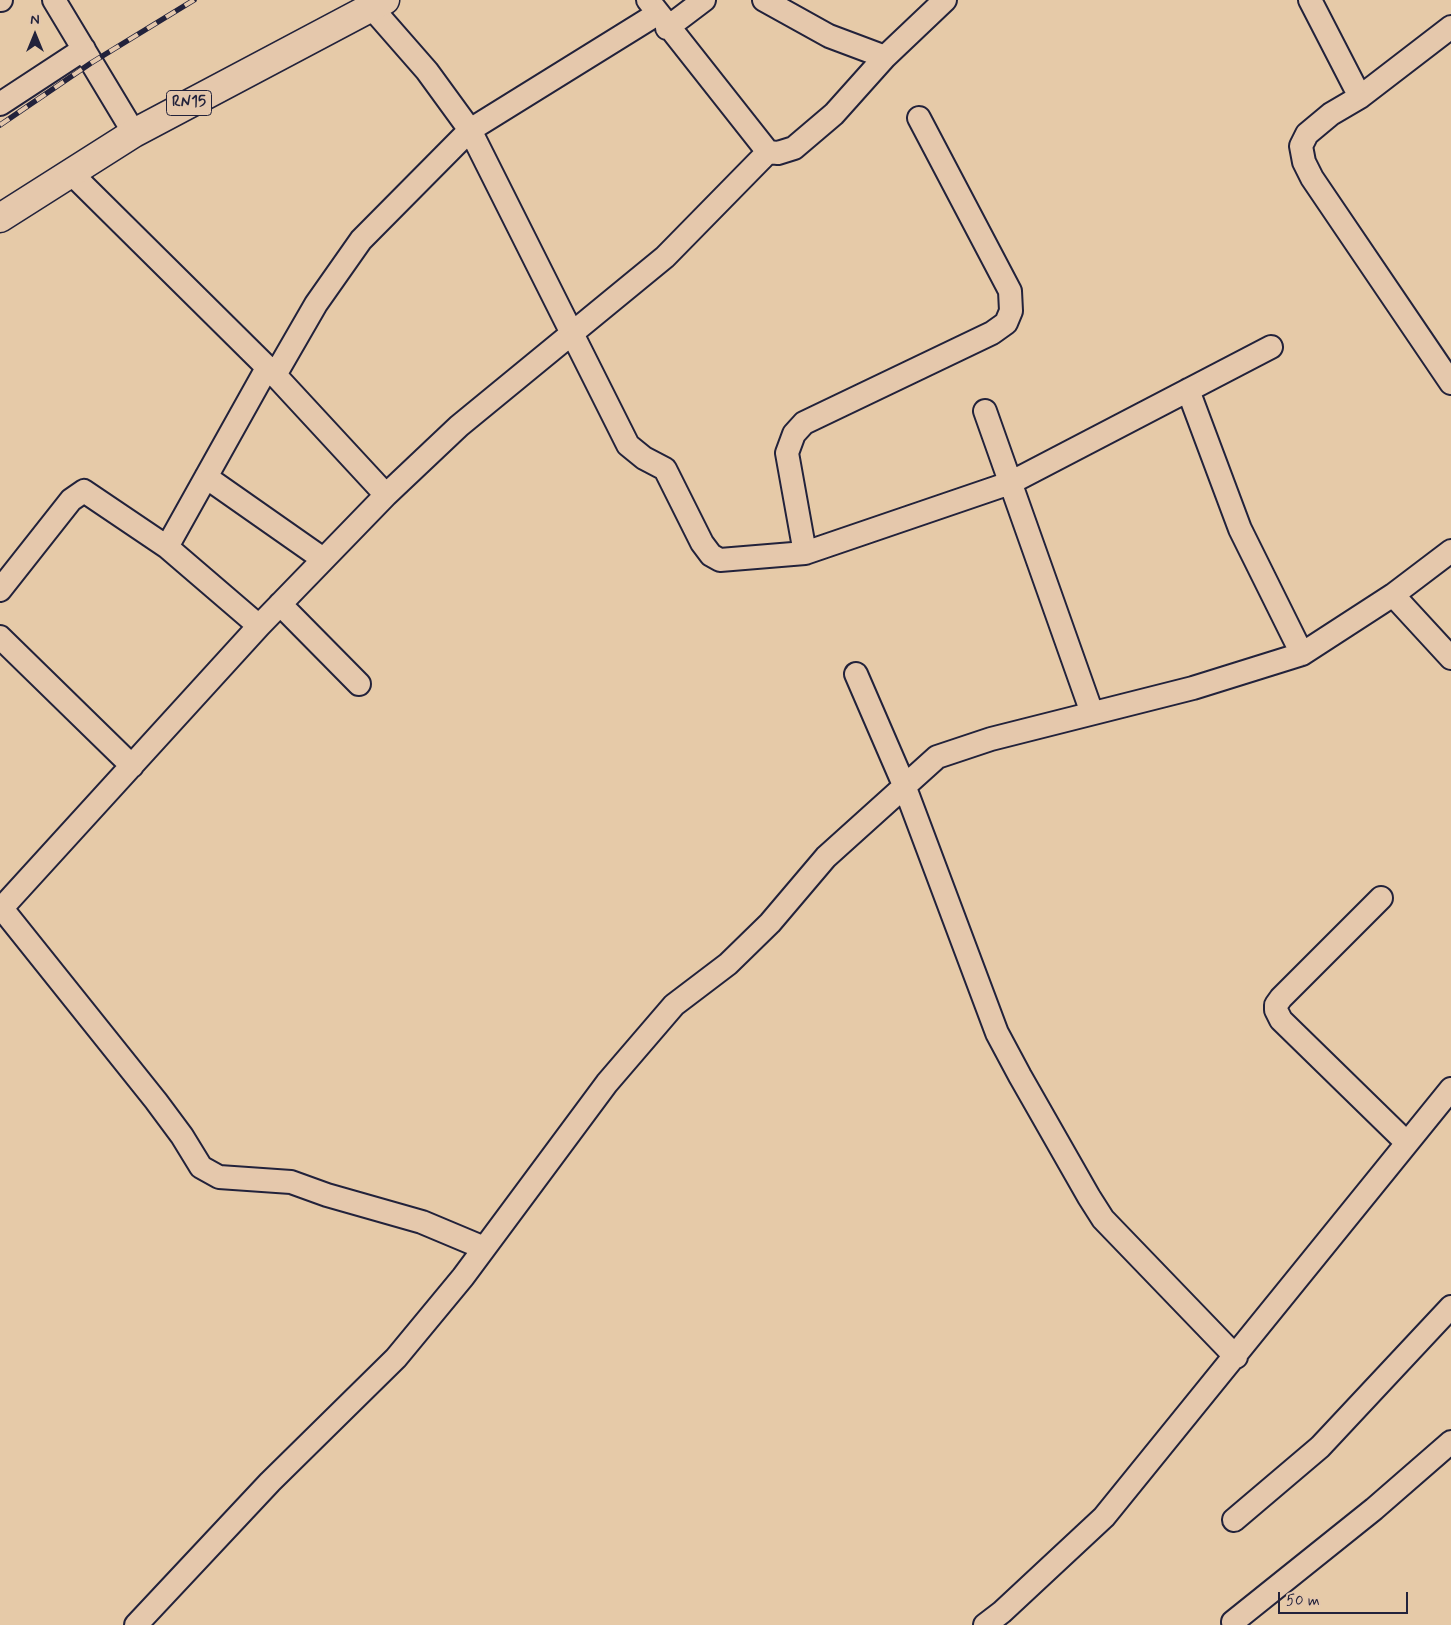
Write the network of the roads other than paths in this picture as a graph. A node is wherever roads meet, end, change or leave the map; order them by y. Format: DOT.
graph roads {
  1 [pos="54,0"];
  2 [pos="704,0"];
  3 [pos="764,0"];
  4 [pos="944,0"];
  5 [pos="1310,0"];
  6 [pos="378,4"];
  7 [pos="657,14"];
  8 [pos="1451,28"];
  9 [pos="84,49"];
  10 [pos="885,56"];
  11 [pos="1360,97"];
  12 [pos="0,104"];
  13 [pos="919,118"];
  14 [pos="470,130"];
  15 [pos="134,132"];
  16 [pos="768,152"];
  17 [pos="72,174"];
  18 [pos="0,218"];
  19 [pos="572,332"];
  20 [pos="1271,348"];
  21 [pos="271,371"];
  22 [pos="1451,383"];
  23 [pos="1188,390"];
  24 [pos="985,411"];
  25 [pos="206,477"];
  26 [pos="1010,483"];
  27 [pos="386,495"];
  28 [pos="167,547"];
  29 [pos="1451,551"];
  30 [pos="805,554"];
  31 [pos="323,559"];
  32 [pos="0,590"];
  33 [pos="1393,595"];
  34 [pos="280,604"];
  35 [pos="259,626"];
  36 [pos="0,637"];
  37 [pos="1302,654"];
  38 [pos="1451,658"];
  39 [pos="856,674"];
  40 [pos="359,684"];
  41 [pos="1092,713"];
  42 [pos="132,766"];
  43 [pos="904,785"];
  44 [pos="1381,898"];
  45 [pos="1,908"];
  46 [pos="1451,1089"];
  47 [pos="1407,1144"];
  48 [pos="484,1248"];
  49 [pos="1451,1307"];
  50 [pos="1236,1357"];
  51 [pos="1451,1442"];
  52 [pos="1234,1520"];
  53 [pos="1234,1622"];
  54 [pos="136,1625"];
  55 [pos="985,1625"];
  1 -- 9 [label="street"];
  2 -- 7 [label="street"];
  3 -- 10 [label="street"];
  4 -- 10 [label="street"];
  5 -- 11 [label="street"];
  6 -- 14 [label="street"];
  6 -- 15 [label="main road, RN15"];
  7 -- 14 [label="street"];
  7 -- 16 [label="street"];
  8 -- 11 [label="street"];
  9 -- 12 [label="street"];
  9 -- 15 [label="street"];
  10 -- 16 [label="street"];
  11 -- 22 [label="street"];
  13 -- 30 [label="street"];
  14 -- 19 [label="street"];
  14 -- 21 [label="street"];
  15 -- 17 [label="main road, RN15"];
  16 -- 19 [label="street"];
  17 -- 18 [label="main road, RN15"];
  17 -- 21 [label="street"];
  19 -- 27 [label="street"];
  19 -- 30 [label="street"];
  20 -- 23 [label="street"];
  21 -- 25 [label="street"];
  21 -- 27 [label="street"];
  23 -- 26 [label="street"];
  23 -- 37 [label="street"];
  24 -- 26 [label="street"];
  25 -- 28 [label="street"];
  25 -- 31 [label="street"];
  26 -- 30 [label="street"];
  26 -- 41 [label="street"];
  27 -- 31 [label="street"];
  28 -- 32 [label="street"];
  28 -- 35 [label="street"];
  29 -- 33 [label="street"];
  31 -- 34 [label="street"];
  33 -- 37 [label="street"];
  33 -- 38 [label="street"];
  34 -- 35 [label="street"];
  34 -- 40 [label="street"];
  35 -- 42 [label="street"];
  36 -- 42 [label="street"];
  37 -- 41 [label="street"];
  39 -- 43 [label="street"];
  41 -- 43 [label="street"];
  42 -- 45 [label="street"];
  43 -- 48 [label="street"];
  43 -- 50 [label="street"];
  44 -- 47 [label="street"];
  45 -- 48 [label="street"];
  46 -- 47 [label="street"];
  47 -- 50 [label="street"];
  48 -- 54 [label="street"];
  49 -- 52 [label="street"];
  50 -- 55 [label="street"];
  51 -- 53 [label="street"];
}
